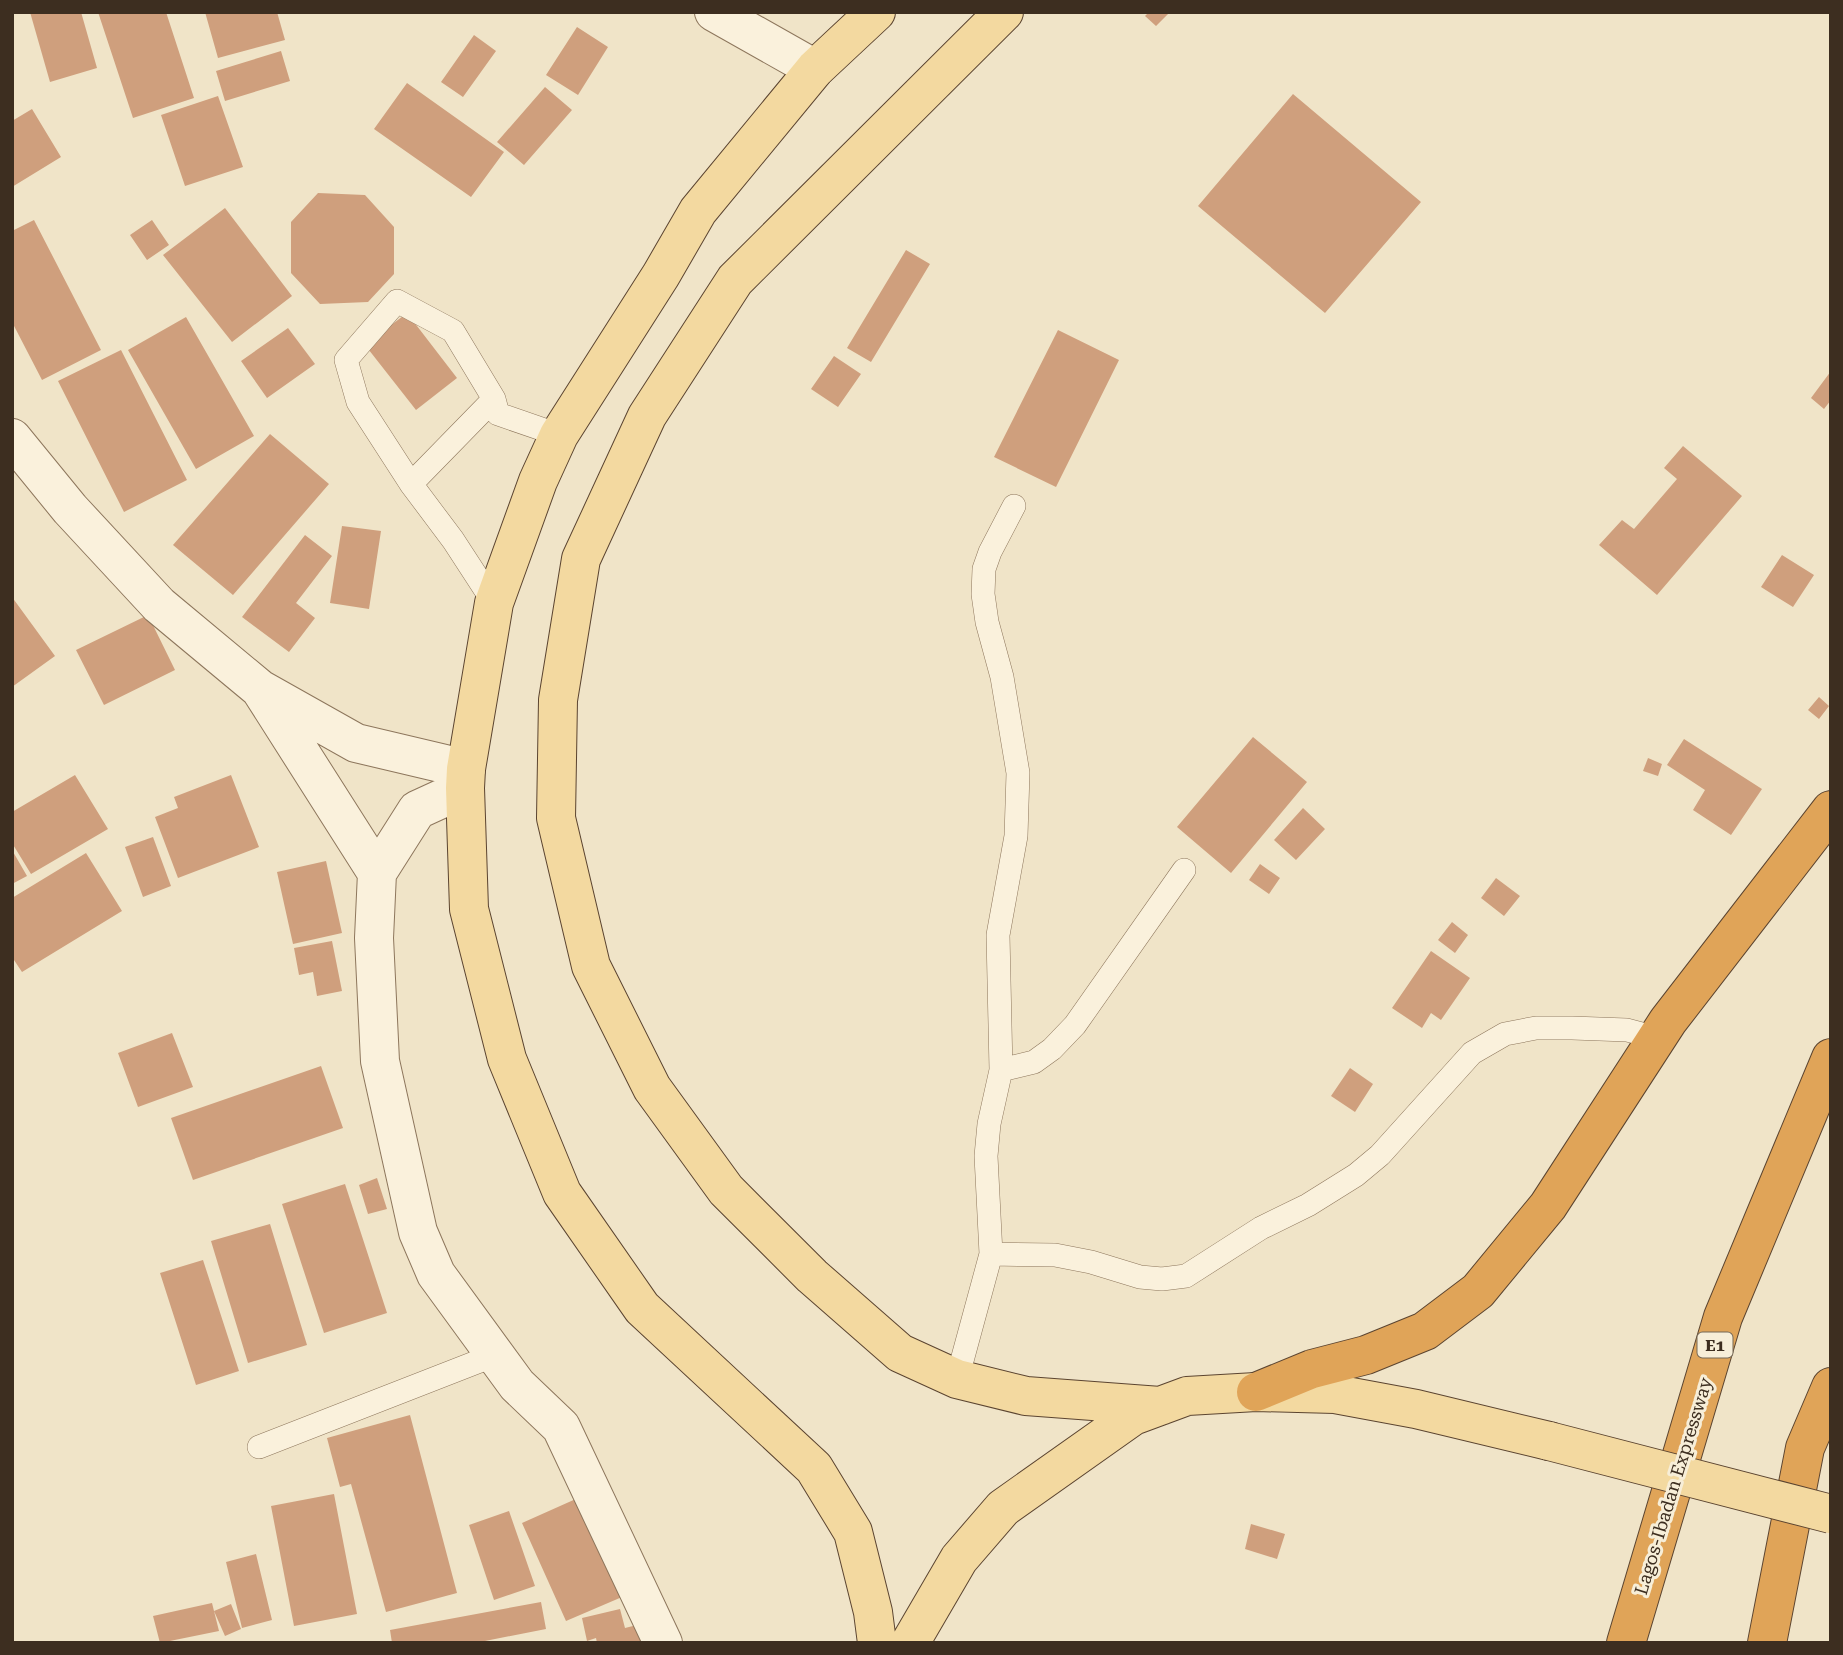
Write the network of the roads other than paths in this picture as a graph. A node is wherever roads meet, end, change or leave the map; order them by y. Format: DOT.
graph roads {
  1 [pos="714,12"];
  2 [pos="876,12"];
  3 [pos="1004,12"];
  4 [pos="815,69"];
  5 [pos="494,399"];
  6 [pos="559,435"];
  7 [pos="12,438"];
  8 [pos="411,484"];
  9 [pos="1014,506"];
  10 [pos="494,603"];
  11 [pos="260,689"];
  12 [pos="465,778"];
  13 [pos="1831,810"];
  14 [pos="1184,870"];
  15 [pos="377,873"];
  16 [pos="1657,1038"];
  17 [pos="1831,1058"];
  18 [pos="1001,1070"];
  19 [pos="991,1254"];
  20 [pos="495,1355"];
  21 [pos="957,1379"];
  22 [pos="1831,1387"];
  23 [pos="1256,1392"];
  24 [pos="1160,1406"];
  25 [pos="259,1447"];
  26 [pos="1831,1514"];
  27 [pos="663,1643"];
  28 [pos="877,1643"];
  29 [pos="910,1643"];
  30 [pos="1626,1643"];
  31 [pos="1767,1643"];
  1 -- 4 [label="street"];
  2 -- 4 [label="main road"];
  3 -- 21 [label="main road"];
  4 -- 6 [label="main road"];
  5 -- 6 [label="lane"];
  5 -- 8 [label="lane"];
  5 -- 8 [label="lane"];
  6 -- 10 [label="main road"];
  7 -- 11 [label="street"];
  8 -- 10 [label="lane"];
  9 -- 18 [label="lane"];
  10 -- 12 [label="main road"];
  11 -- 12 [label="street"];
  11 -- 15 [label="street"];
  12 -- 15 [label="street"];
  12 -- 28 [label="main road"];
  13 -- 16 [label="highway"];
  14 -- 18 [label="lane"];
  15 -- 20 [label="street"];
  16 -- 19 [label="lane"];
  16 -- 23 [label="highway"];
  17 -- 30 [label="highway, Lagos-Ibadan Expressway / E1"];
  18 -- 19 [label="lane"];
  19 -- 21 [label="lane"];
  20 -- 25 [label="lane"];
  20 -- 27 [label="street"];
  21 -- 24 [label="main road"];
  22 -- 31 [label="highway"];
  23 -- 24 [label="main road"];
  23 -- 26 [label="main road, bridge"];
  24 -- 29 [label="main road"];
}
